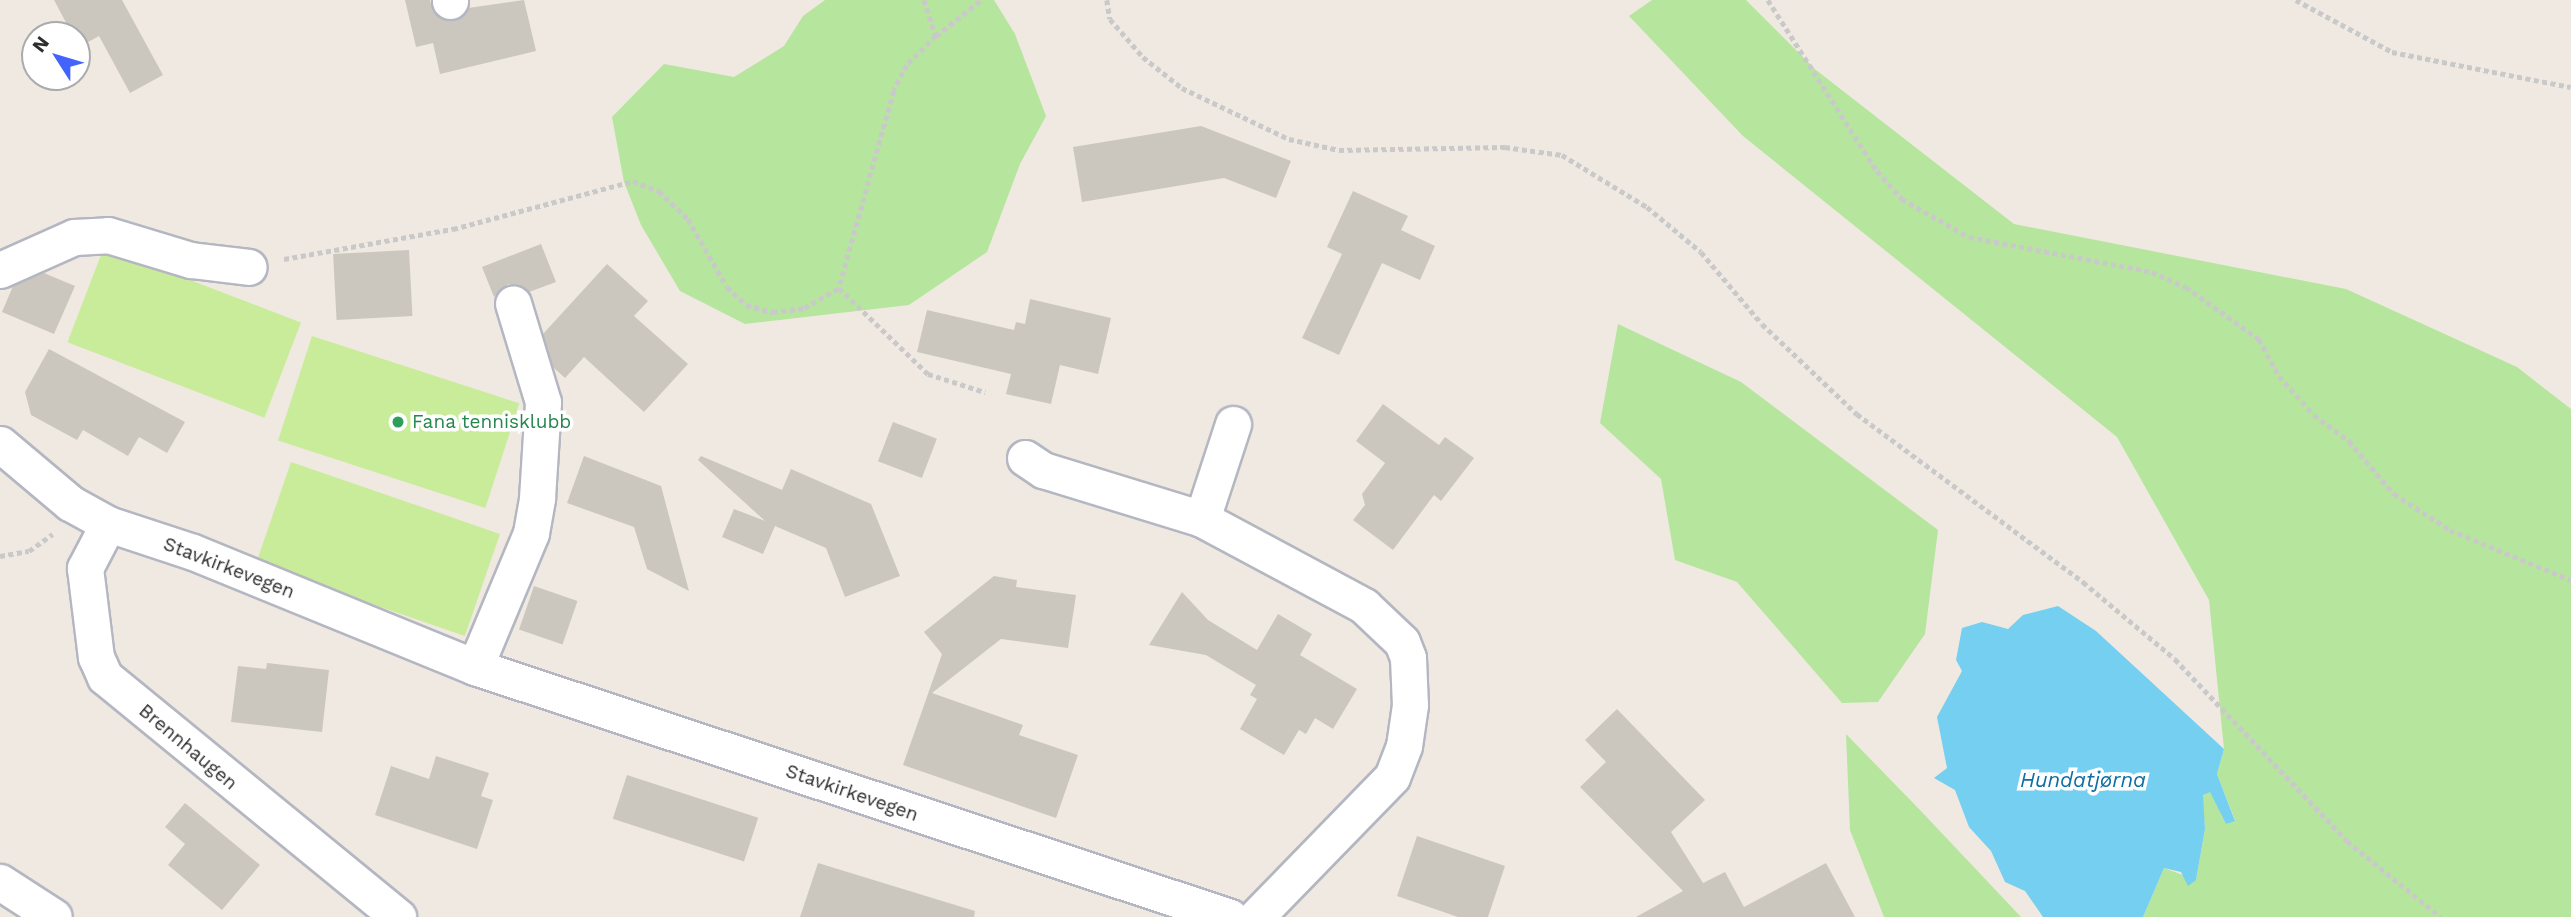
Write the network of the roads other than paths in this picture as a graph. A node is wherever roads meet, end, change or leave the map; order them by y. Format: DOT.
graph roads {
  1 [pos="249,267"];
  2 [pos="0,270"];
  3 [pos="513,303"];
  4 [pos="1233,424"];
  5 [pos="0,444"];
  6 [pos="1025,458"];
  7 [pos="1202,519"];
  8 [pos="108,524"];
  9 [pos="475,667"];
  10 [pos="0,882"];
  11 [pos="54,917"];
  12 [pos="397,917"];
  13 [pos="1230,917"];
  14 [pos="1256,917"];
  1 -- 2 [label="street"];
  3 -- 9 [label="street"];
  4 -- 7 [label="street"];
  5 -- 8 [label="street, Stavkirkevegen"];
  6 -- 7 [label="street"];
  7 -- 14 [label="street"];
  8 -- 9 [label="street, Stavkirkevegen"];
  8 -- 12 [label="street, Brennhaugen"];
  9 -- 13 [label="street, Stavkirkevegen"];
  10 -- 11 [label="street"];
}
